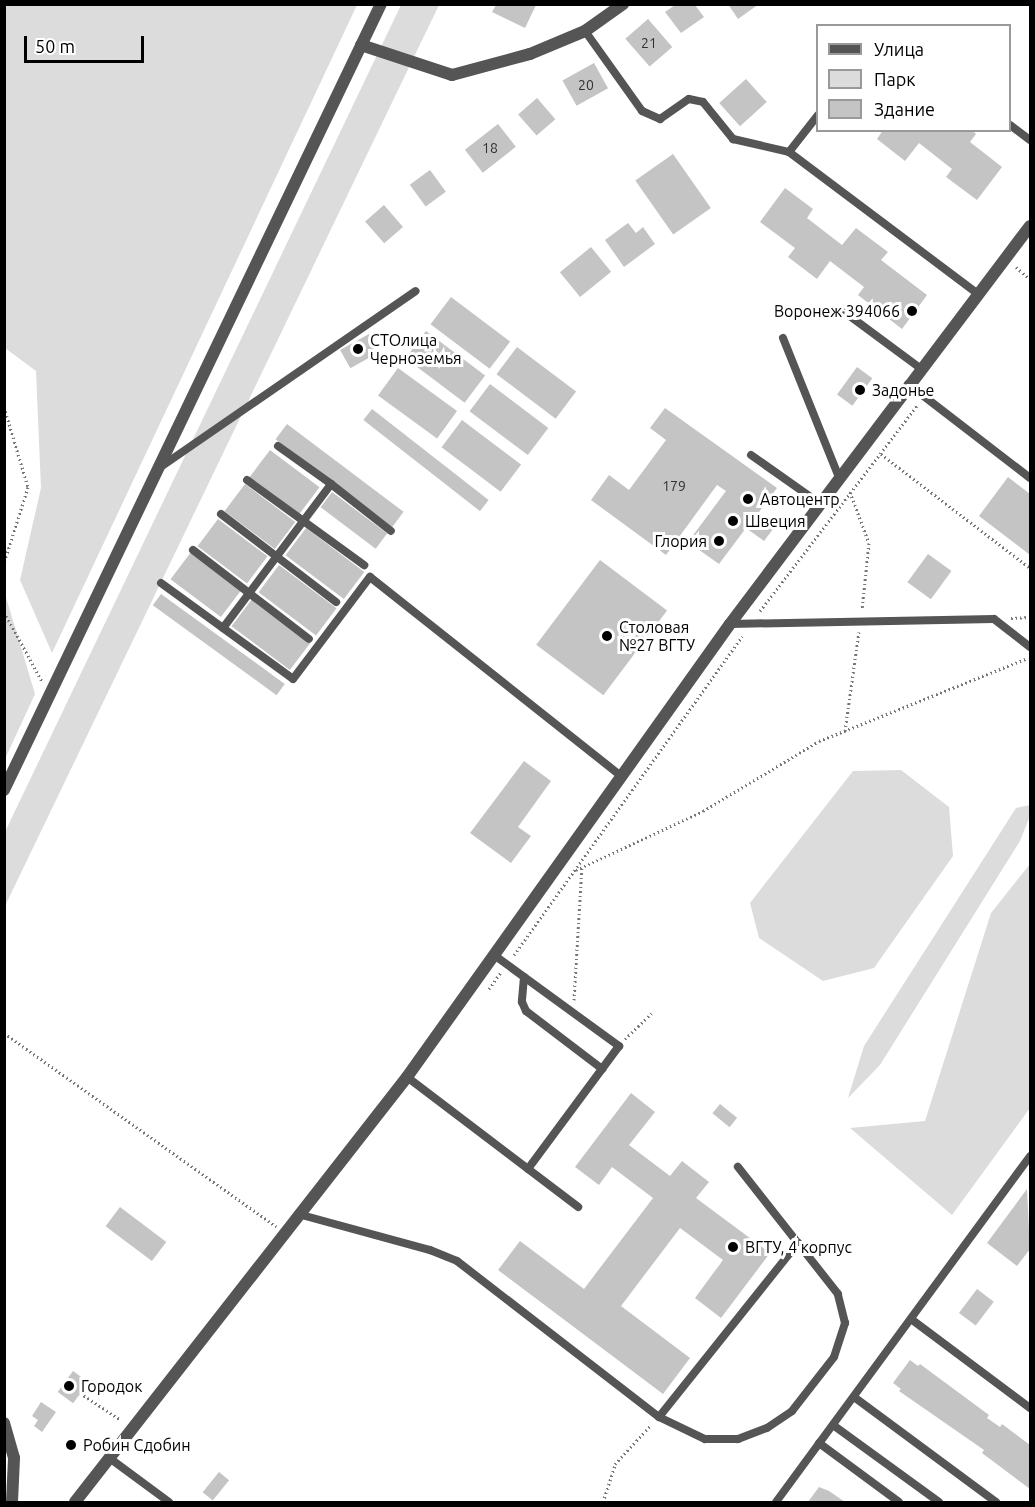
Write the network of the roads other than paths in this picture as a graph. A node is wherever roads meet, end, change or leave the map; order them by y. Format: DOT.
graph roads {
  1 [pos="381,4"];
  2 [pos="623,4"];
  3 [pos="585,31"];
  4 [pos="361,45"];
  5 [pos="816,118"];
  6 [pos="1011,126"];
  7 [pos="1030,140"];
  8 [pos="789,152"];
  9 [pos="1030,226"];
  10 [pos="416,291"];
  11 [pos="978,294"];
  12 [pos="843,311"];
  13 [pos="783,338"];
  14 [pos="920,368"];
  15 [pos="908,384"];
  16 [pos="278,446"];
  17 [pos="751,454"];
  18 [pos="158,469"];
  19 [pos="839,477"];
  20 [pos="1030,478"];
  21 [pos="248,480"];
  22 [pos="330,484"];
  23 [pos="819,503"];
  24 [pos="221,514"];
  25 [pos="304,519"];
  26 [pos="391,531"];
  27 [pos="193,550"];
  28 [pos="277,556"];
  29 [pos="364,565"];
  30 [pos="160,583"];
  31 [pos="250,592"];
  32 [pos="336,602"];
  33 [pos="730,624"];
  34 [pos="223,628"];
  35 [pos="309,639"];
  36 [pos="1030,647"];
  37 [pos="621,776"];
  38 [pos="4,790"];
  39 [pos="494,955"];
  40 [pos="524,977"];
  41 [pos="602,1069"];
  42 [pos="407,1077"];
  43 [pos="1030,1156"];
  44 [pos="738,1167"];
  45 [pos="528,1169"];
  46 [pos="578,1208"];
  47 [pos="298,1214"];
  48 [pos="798,1244"];
  49 [pos="911,1319"];
  50 [pos="854,1397"];
  51 [pos="1030,1408"];
  52 [pos="659,1417"];
  53 [pos="4,1423"];
  54 [pos="833,1425"];
  55 [pos="819,1443"];
  56 [pos="108,1457"];
  57 [pos="12,1503"];
  58 [pos="75,1503"];
  59 [pos="169,1503"];
  60 [pos="776,1503"];
  61 [pos="899,1503"];
  62 [pos="939,1503"];
  63 [pos="996,1503"];
  1 -- 4 [label="street"];
  2 -- 3 [label="street"];
  3 -- 4 [label="street"];
  3 -- 8 [label="lane"];
  4 -- 18 [label="street"];
  5 -- 8 [label="lane"];
  6 -- 7 [label="lane"];
  8 -- 11 [label="lane"];
  9 -- 11 [label="street"];
  10 -- 18 [label="lane"];
  11 -- 14 [label="street"];
  12 -- 14 [label="lane"];
  13 -- 19 [label="lane"];
  14 -- 15 [label="street"];
  15 -- 19 [label="street"];
  15 -- 20 [label="lane"];
  16 -- 22 [label="lane"];
  17 -- 23 [label="lane"];
  18 -- 38 [label="street"];
  19 -- 23 [label="street"];
  21 -- 25 [label="lane"];
  22 -- 25 [label="lane"];
  22 -- 26 [label="lane"];
  23 -- 33 [label="street"];
  24 -- 28 [label="lane"];
  25 -- 28 [label="lane"];
  25 -- 29 [label="lane"];
  27 -- 31 [label="lane"];
  28 -- 31 [label="lane"];
  28 -- 32 [label="lane"];
  30 -- 34 [label="lane"];
  31 -- 34 [label="lane"];
  31 -- 35 [label="lane"];
  33 -- 36 [label="lane"];
  33 -- 37 [label="street"];
  34 -- 37 [label="lane"];
  37 -- 39 [label="street"];
  39 -- 40 [label="lane"];
  39 -- 42 [label="street"];
  40 -- 41 [label="lane"];
  40 -- 41 [label="lane"];
  41 -- 45 [label="lane"];
  42 -- 45 [label="lane"];
  42 -- 47 [label="street"];
  43 -- 49 [label="lane"];
  44 -- 48 [label="lane"];
  45 -- 46 [label="lane"];
  47 -- 52 [label="lane"];
  47 -- 56 [label="street"];
  48 -- 52 [label="lane"];
  48 -- 52 [label="lane"];
  49 -- 50 [label="lane"];
  49 -- 51 [label="lane"];
  50 -- 54 [label="lane"];
  50 -- 63 [label="lane"];
  53 -- 57 [label="street"];
  54 -- 55 [label="lane"];
  54 -- 62 [label="lane"];
  55 -- 60 [label="lane"];
  55 -- 61 [label="lane"];
  56 -- 58 [label="street"];
  56 -- 59 [label="lane"];
}
